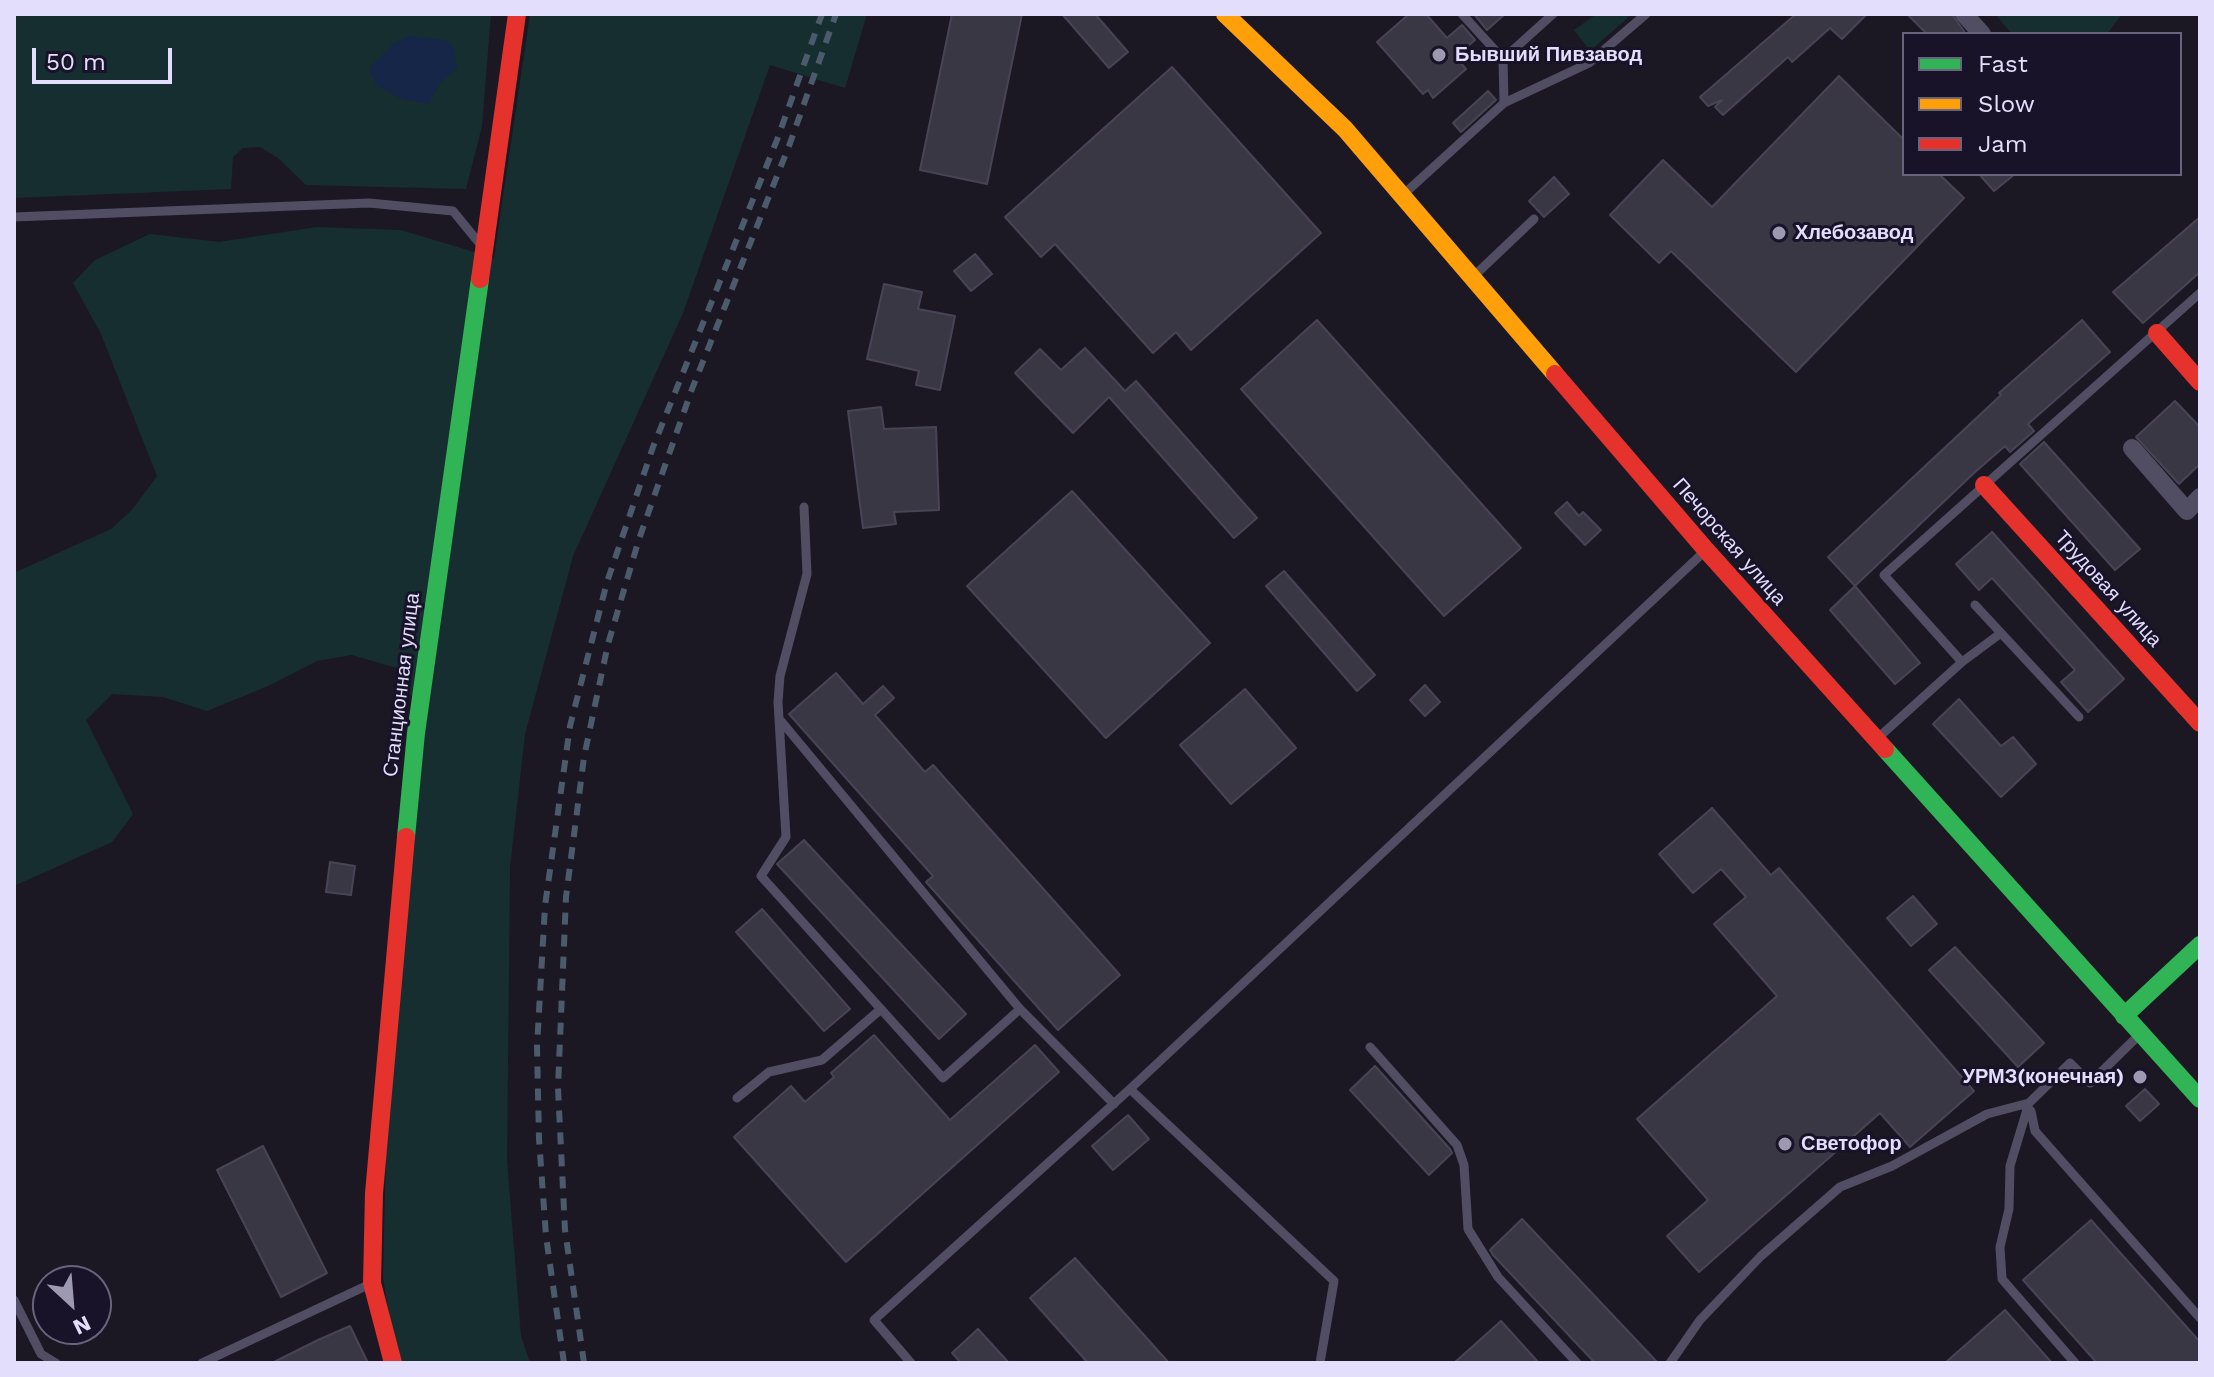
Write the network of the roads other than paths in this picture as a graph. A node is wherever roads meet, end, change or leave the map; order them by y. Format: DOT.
graph roads {
  1 [pos="517,14"];
  2 [pos="1225,14"];
  3 [pos="1462,14"];
  4 [pos="1553,14"];
  5 [pos="1646,14"];
  6 [pos="1964,14"];
  7 [pos="1980,32"];
  8 [pos="1503,59"];
  9 [pos="1504,103"];
  10 [pos="1402,196"];
  11 [pos="14,217"];
  12 [pos="1534,219"];
  13 [pos="484,250"];
  14 [pos="1473,278"];
  15 [pos="2200,293"];
  16 [pos="2157,333"];
  17 [pos="2200,382"];
  18 [pos="2132,448"];
  19 [pos="1984,485"];
  20 [pos="804,507"];
  21 [pos="2196,511"];
  22 [pos="1706,550"];
  23 [pos="1975,605"];
  24 [pos="2001,633"];
  25 [pos="1962,662"];
  26 [pos="2079,717"];
  27 [pos="781,721"];
  28 [pos="2200,723"];
  29 [pos="1876,740"];
  30 [pos="2200,945"];
  31 [pos="881,1009"];
  32 [pos="1020,1009"];
  33 [pos="2124,1016"];
  34 [pos="2140,1033"];
  35 [pos="1370,1047"];
  36 [pos="1130,1089"];
  37 [pos="737,1098"];
  38 [pos="2200,1099"];
  39 [pos="2029,1103"];
  40 [pos="1114,1104"];
  41 [pos="372,1283"];
  42 [pos="14,1300"];
  43 [pos="2200,1318"];
  44 [pos="56,1363"];
  45 [pos="202,1363"];
  46 [pos="393,1363"];
  47 [pos="911,1363"];
  48 [pos="1320,1363"];
  49 [pos="1577,1363"];
  50 [pos="1670,1363"];
  51 [pos="2075,1363"];
  1 -- 13 [label="street, Станционная улица"];
  2 -- 10 [label="street, Печорская улица"];
  3 -- 8 [label="lane"];
  4 -- 8 [label="lane"];
  5 -- 9 [label="lane"];
  6 -- 7 [label="street"];
  8 -- 9 [label="lane"];
  9 -- 10 [label="lane"];
  10 -- 14 [label="street, Печорская улица"];
  11 -- 13 [label="lane"];
  12 -- 14 [label="lane"];
  13 -- 41 [label="street, Станционная улица"];
  14 -- 22 [label="street, Печорская улица"];
  15 -- 16 [label="lane"];
  16 -- 17 [label="street"];
  16 -- 19 [label="lane"];
  18 -- 21 [label="street"];
  19 -- 25 [label="lane"];
  19 -- 28 [label="street, Трудовая улица"];
  20 -- 27 [label="lane"];
  22 -- 29 [label="street, Печорская улица"];
  22 -- 36 [label="lane"];
  23 -- 24 [label="lane"];
  24 -- 25 [label="lane"];
  24 -- 26 [label="lane"];
  25 -- 29 [label="lane"];
  27 -- 31 [label="lane"];
  27 -- 32 [label="lane"];
  29 -- 33 [label="street, Печорская улица"];
  30 -- 33 [label="street"];
  31 -- 32 [label="lane"];
  31 -- 37 [label="lane"];
  32 -- 40 [label="lane"];
  33 -- 34 [label="street, Печорская улица"];
  34 -- 38 [label="street, Печорская улица"];
  34 -- 39 [label="lane"];
  35 -- 49 [label="lane"];
  36 -- 40 [label="lane"];
  36 -- 48 [label="lane"];
  39 -- 43 [label="lane"];
  39 -- 50 [label="lane"];
  39 -- 51 [label="lane"];
  40 -- 47 [label="lane"];
  41 -- 45 [label="lane"];
  41 -- 46 [label="street, Станционная улица"];
  42 -- 44 [label="lane"];
}
